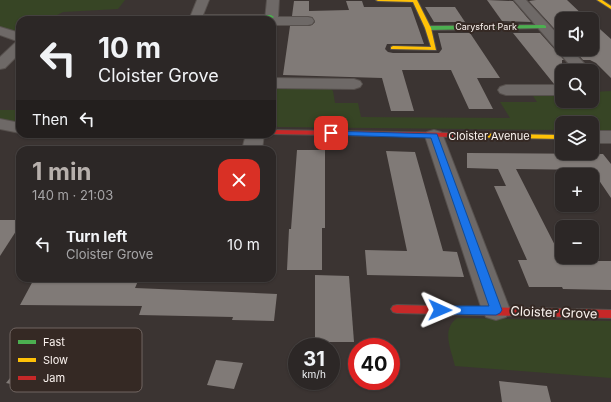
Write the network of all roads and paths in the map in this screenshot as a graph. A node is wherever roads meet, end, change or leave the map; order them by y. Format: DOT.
graph roads {
  1 [pos="203,0"];
  2 [pos="273,0"];
  3 [pos="378,0"];
  4 [pos="520,0"];
  5 [pos="599,0"];
  6 [pos="611,8"];
  7 [pos="197,16"];
  8 [pos="271,16"];
  9 [pos="276,19"];
  10 [pos="308,22"];
  11 [pos="544,27"];
  12 [pos="428,28"];
  13 [pos="0,31"];
  14 [pos="16,37"];
  15 [pos="555,39"];
  16 [pos="393,48"];
  17 [pos="16,49"];
  18 [pos="570,56"];
  19 [pos="577,64"];
  20 [pos="0,65"];
  21 [pos="276,83"];
  22 [pos="354,84"];
  23 [pos="506,90"];
  24 [pos="555,90"];
  25 [pos="0,124"];
  26 [pos="16,127"];
  27 [pos="276,132"];
  28 [pos="434,136"];
  29 [pos="555,137"];
  30 [pos="599,137"];
  31 [pos="611,137"];
  32 [pos="397,309"];
  33 [pos="496,310"];
  34 [pos="611,314"];
  1 -- 7 [label="street"];
  2 -- 8 [label="street"];
  3 -- 12 [label="street"];
  4 -- 11 [label="street"];
  5 -- 6 [label="street"];
  9 -- 10 [label="street"];
  11 -- 12 [label="street, Carysfort Park"];
  11 -- 15 [label="street"];
  12 -- 16 [label="street"];
  13 -- 14 [label="street"];
  17 -- 20 [label="street"];
  18 -- 19 [label="street"];
  21 -- 22 [label="street"];
  23 -- 24 [label="street"];
  25 -- 26 [label="street"];
  27 -- 28 [label="street, Cloister Avenue"];
  28 -- 29 [label="street, Cloister Avenue"];
  28 -- 33 [label="street, Cloister Grove"];
  30 -- 31 [label="street"];
  32 -- 33 [label="street, Cloister Grove"];
  33 -- 34 [label="street, Cloister Grove"];
}
